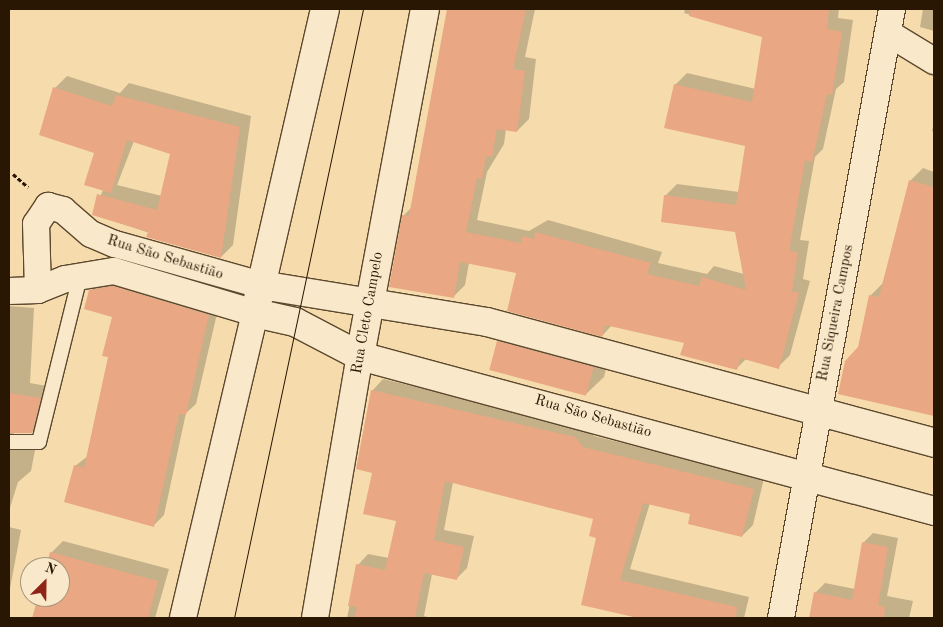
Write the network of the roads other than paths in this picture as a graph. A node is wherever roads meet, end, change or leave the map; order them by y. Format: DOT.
graph roads {
  1 [pos="325,9"];
  2 [pos="425,9"];
  3 [pos="890,21"];
  4 [pos="934,61"];
  5 [pos="106,240"];
  6 [pos="89,274"];
  7 [pos="261,285"];
  8 [pos="38,290"];
  9 [pos="9,291"];
  10 [pos="370,300"];
  11 [pos="255,313"];
  12 [pos="360,356"];
  13 [pos="818,408"];
  14 [pos="9,442"];
  15 [pos="934,442"];
  16 [pos="806,476"];
  17 [pos="934,511"];
  18 [pos="183,618"];
  19 [pos="315,618"];
  20 [pos="782,618"];
  1 -- 7 [label="main road"];
  2 -- 10 [label="main road, Rua Cleto Campelo"];
  3 -- 4 [label="street"];
  3 -- 13 [label="street, Rua Siqueira Campos"];
  5 -- 6 [label="street"];
  5 -- 7 [label="street, Rua São Sebastião"];
  5 -- 8 [label="street, Rua São Sebastião"];
  6 -- 8 [label="street, Rua São Sebastião"];
  6 -- 11 [label="street, Rua São Sebastião"];
  6 -- 14 [label="lane"];
  7 -- 10 [label="main road, Rua São Sebastião"];
  7 -- 11 [label="main road"];
  8 -- 9 [label="street, Rua São Sebastião"];
  10 -- 12 [label="main road, Rua Cleto Campelo"];
  10 -- 13 [label="main road, Rua São Sebastião"];
  11 -- 12 [label="main road, Rua São Sebastião"];
  11 -- 18 [label="street"];
  12 -- 16 [label="main road, Rua São Sebastião"];
  12 -- 19 [label="street, Rua Cleto Campelo"];
  13 -- 15 [label="main road, Rua São Sebastião"];
  13 -- 16 [label="street, Rua Siqueira Campos"];
  16 -- 17 [label="main road, Rua São Sebastião"];
  16 -- 20 [label="street, Rua Siqueira Campos"];
}
